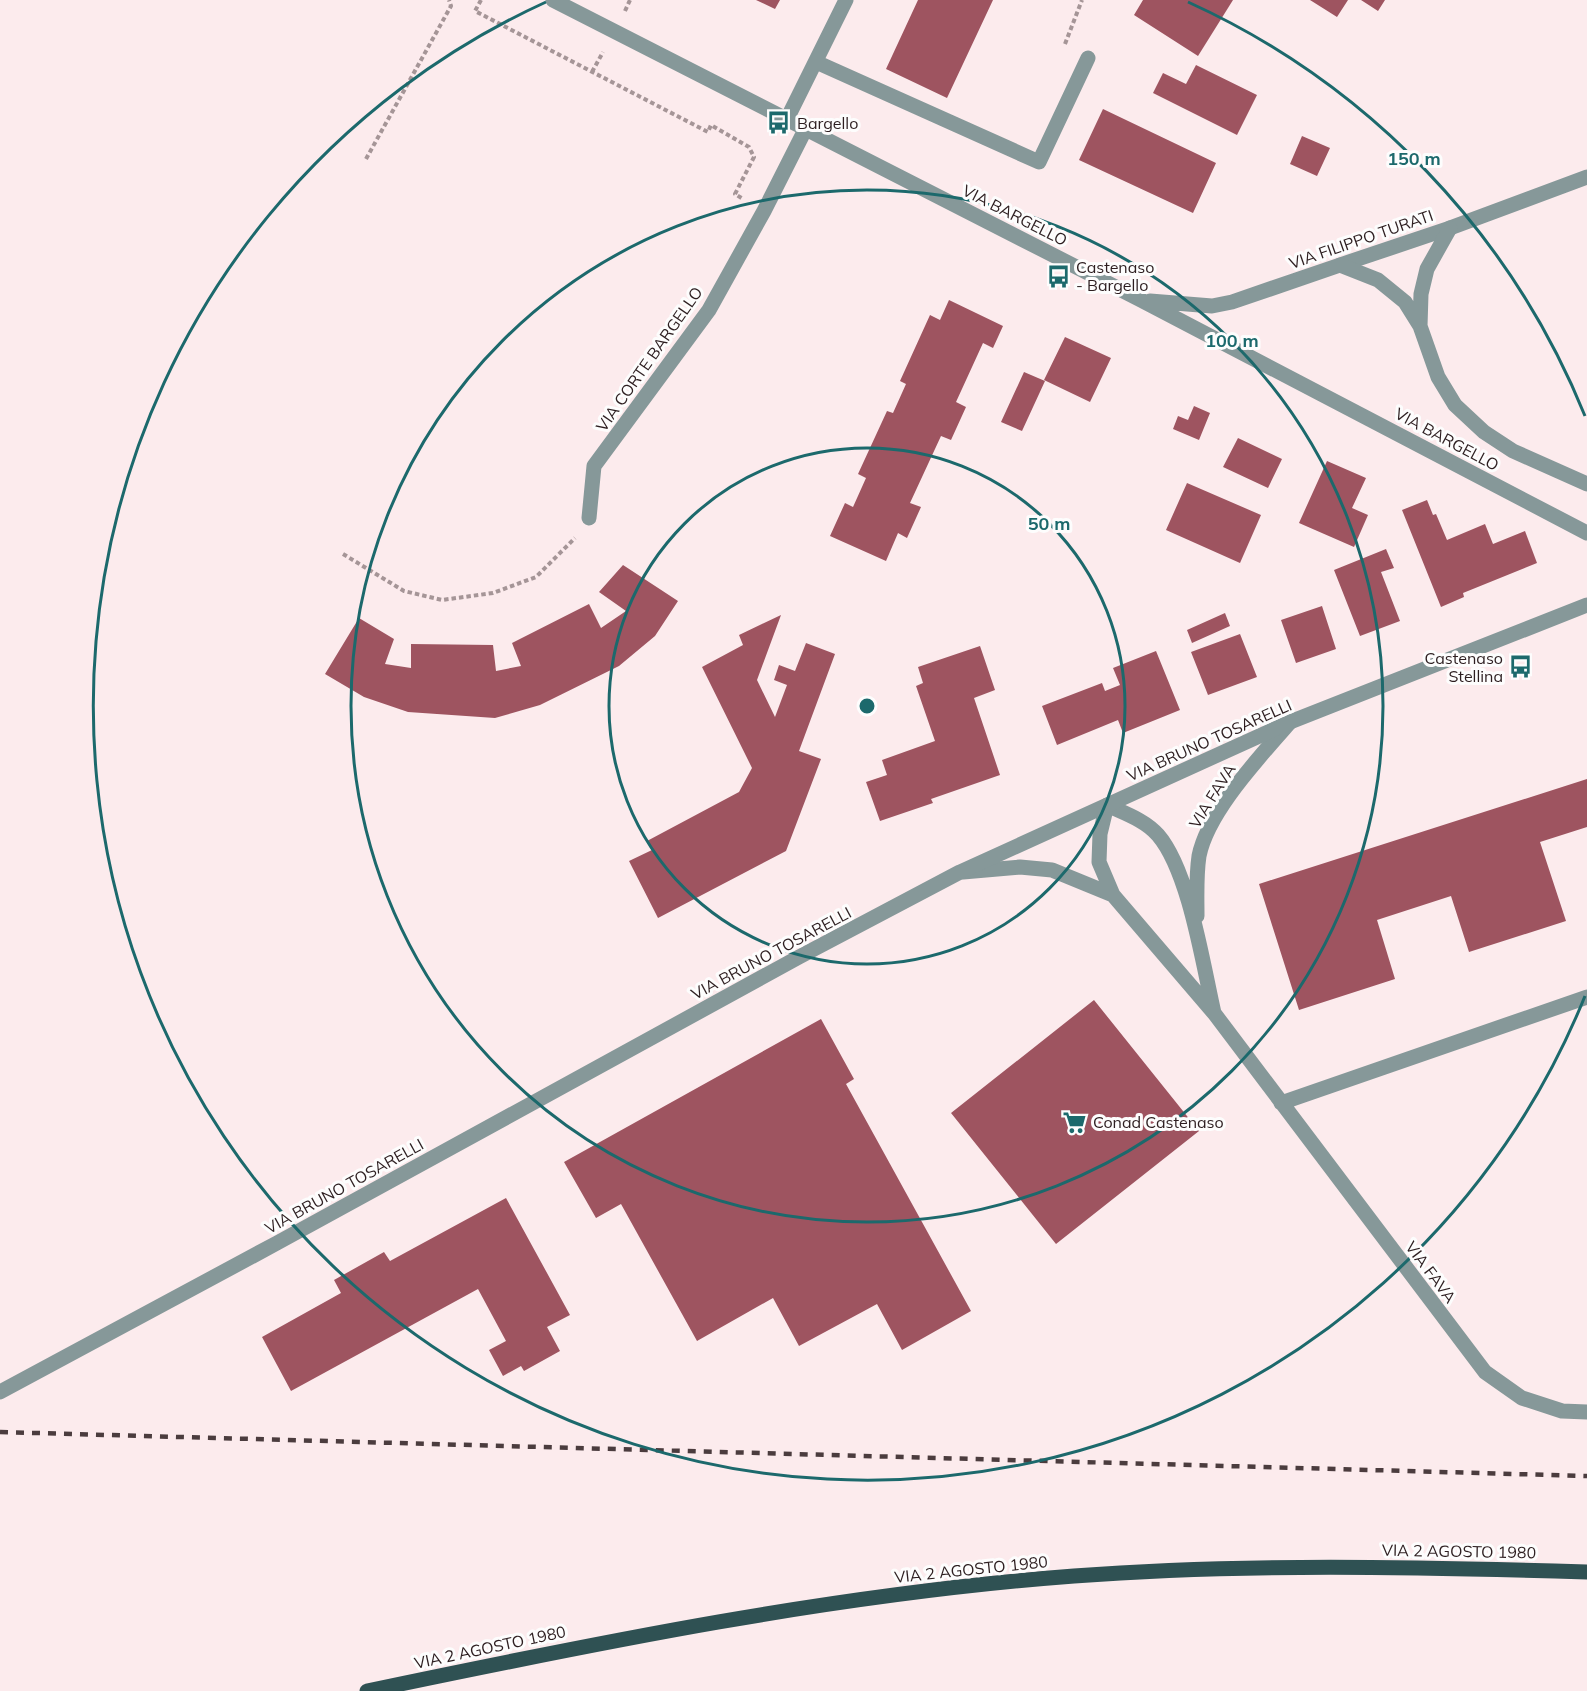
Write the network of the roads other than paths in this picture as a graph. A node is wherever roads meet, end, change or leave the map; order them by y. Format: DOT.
graph roads {
  1 [pos="553,0"];
  2 [pos="846,0"];
  3 [pos="1088,58"];
  4 [pos="816,62"];
  5 [pos="787,119"];
  6 [pos="806,128"];
  7 [pos="1587,177"];
  8 [pos="1450,228"];
  9 [pos="1340,266"];
  10 [pos="1141,300"];
  11 [pos="1420,326"];
  12 [pos="1587,484"];
  13 [pos="589,518"];
  14 [pos="1587,533"];
  15 [pos="1587,605"];
  16 [pos="1290,722"];
  17 [pos="1107,805"];
  18 [pos="960,872"];
  19 [pos="1113,895"];
  20 [pos="1197,938"];
  21 [pos="1587,997"];
  22 [pos="1214,1013"];
  23 [pos="1281,1103"];
  24 [pos="0,1392"];
  25 [pos="1587,1412"];
  26 [pos="1587,1572"];
  27 [pos="368,1691"];
  1 -- 5 [label="street, VIA BARGELLO"];
  2 -- 4 [label="street"];
  3 -- 4 [label="street"];
  4 -- 5 [label="street"];
  5 -- 6 [label="street, VIA BARGELLO"];
  6 -- 10 [label="street, VIA BARGELLO"];
  6 -- 13 [label="street, VIA CORTE BARGELLO"];
  7 -- 8 [label="street, VIA FILIPPO TURATI"];
  8 -- 9 [label="street, VIA FILIPPO TURATI"];
  8 -- 11 [label="street, VIA BARGELLO"];
  9 -- 10 [label="street, VIA FILIPPO TURATI"];
  9 -- 11 [label="street, VIA BARGELLO"];
  10 -- 14 [label="street, VIA BARGELLO"];
  11 -- 12 [label="street, VIA BARGELLO"];
  15 -- 16 [label="street, VIA BRUNO TOSARELLI"];
  16 -- 17 [label="street, VIA BRUNO TOSARELLI"];
  16 -- 20 [label="street, VIA FAVA"];
  17 -- 18 [label="street, VIA BRUNO TOSARELLI"];
  17 -- 19 [label="street, VIA FAVA"];
  17 -- 20 [label="street, VIA FAVA"];
  18 -- 19 [label="street, VIA FAVA"];
  18 -- 24 [label="street, VIA BRUNO TOSARELLI"];
  19 -- 22 [label="street, VIA FAVA"];
  20 -- 22 [label="street, VIA FAVA"];
  21 -- 23 [label="street"];
  22 -- 23 [label="street, VIA FAVA"];
  23 -- 25 [label="street, VIA FAVA"];
  26 -- 27 [label="main road, VIA 2 AGOSTO 1980"];
}
